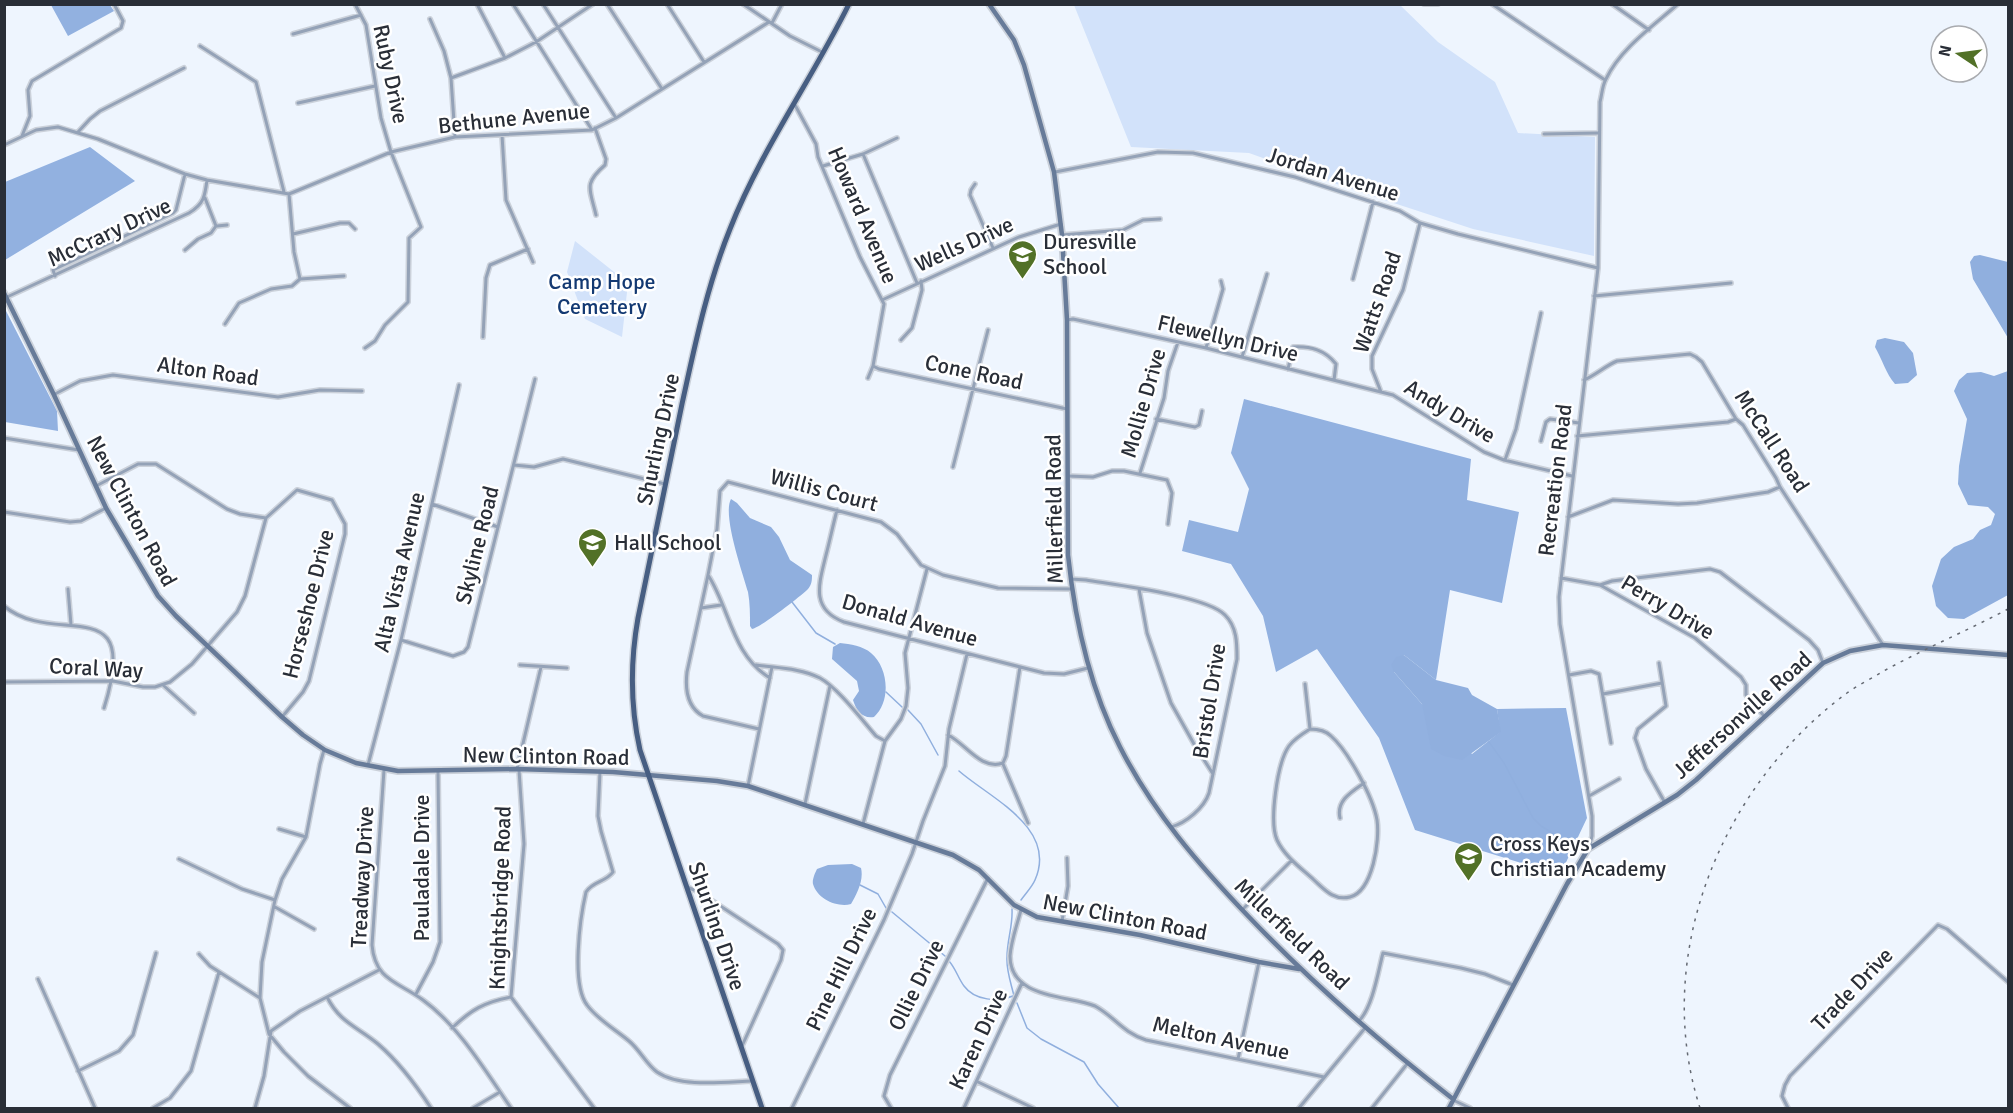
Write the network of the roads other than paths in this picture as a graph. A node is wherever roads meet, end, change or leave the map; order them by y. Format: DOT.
graph roads {
  1 [pos="114,4"];
  2 [pos="355,4"];
  3 [pos="477,4"];
  4 [pos="513,4"];
  5 [pos="543,4"];
  6 [pos="593,4"];
  7 [pos="607,4"];
  8 [pos="668,4"];
  9 [pos="743,4"];
  10 [pos="782,4"];
  11 [pos="849,4"];
  12 [pos="989,4"];
  13 [pos="1424,4"];
  14 [pos="1438,4"];
  15 [pos="1492,4"];
  16 [pos="1612,4"];
  17 [pos="1678,4"];
  18 [pos="361,15"];
  19 [pos="430,19"];
  20 [pos="770,22"];
  21 [pos="557,27"];
  22 [pos="1649,30"];
  23 [pos="293,34"];
  24 [pos="536,42"];
  25 [pos="200,46"];
  26 [pos="822,52"];
  27 [pos="505,58"];
  28 [pos="704,62"];
  29 [pos="184,68"];
  30 [pos="451,78"];
  31 [pos="1605,80"];
  32 [pos="375,86"];
  33 [pos="662,89"];
  34 [pos="298,103"];
  35 [pos="794,104"];
  36 [pos="616,118"];
  37 [pos="594,129"];
  38 [pos="78,132"];
  39 [pos="1599,133"];
  40 [pos="1544,134"];
  41 [pos="502,135"];
  42 [pos="22,136"];
  43 [pos="455,137"];
  44 [pos="897,138"];
  45 [pos="4,146"];
  46 [pos="391,152"];
  47 [pos="863,154"];
  48 [pos="823,167"];
  49 [pos="1054,172"];
  50 [pos="185,174"];
  51 [pos="207,180"];
  52 [pos="975,184"];
  53 [pos="284,192"];
  54 [pos="290,194"];
  55 [pos="205,198"];
  56 [pos="1373,202"];
  57 [pos="596,215"];
  58 [pos="1160,219"];
  59 [pos="1420,223"];
  60 [pos="1061,224"];
  61 [pos="227,225"];
  62 [pos="216,226"];
  63 [pos="354,230"];
  64 [pos="293,234"];
  65 [pos="1062,236"];
  66 [pos="993,248"];
  67 [pos="528,249"];
  68 [pos="184,250"];
  69 [pos="533,262"];
  70 [pos="1598,268"];
  71 [pos="1267,274"];
  72 [pos="55,276"];
  73 [pos="344,276"];
  74 [pos="300,279"];
  75 [pos="1353,279"];
  76 [pos="1221,281"];
  77 [pos="919,282"];
  78 [pos="1731,283"];
  79 [pos="6,295"];
  80 [pos="1594,296"];
  81 [pos="882,300"];
  82 [pos="1541,314"];
  83 [pos="1067,320"];
  84 [pos="225,324"];
  85 [pos="988,330"];
  86 [pos="483,337"];
  87 [pos="901,340"];
  88 [pos="1178,342"];
  89 [pos="365,348"];
  90 [pos="1206,348"];
  91 [pos="1242,357"];
  92 [pos="873,366"];
  93 [pos="1288,369"];
  94 [pos="868,378"];
  95 [pos="535,379"];
  96 [pos="1334,380"];
  97 [pos="1583,380"];
  98 [pos="459,385"];
  99 [pos="974,389"];
  100 [pos="362,391"];
  101 [pos="1381,392"];
  102 [pos="54,395"];
  103 [pos="1068,409"];
  104 [pos="1202,411"];
  105 [pos="1156,418"];
  106 [pos="1736,419"];
  107 [pos="1579,423"];
  108 [pos="1577,436"];
  109 [pos="4,438"];
  110 [pos="1541,441"];
  111 [pos="79,450"];
  112 [pos="1504,460"];
  113 [pos="514,465"];
  114 [pos="953,467"];
  115 [pos="1140,473"];
  116 [pos="1068,476"];
  117 [pos="1572,476"];
  118 [pos="665,484"];
  119 [pos="96,486"];
  120 [pos="1780,487"];
  121 [pos="432,504"];
  122 [pos="106,508"];
  123 [pos="837,510"];
  124 [pos="4,512"];
  125 [pos="1567,517"];
  126 [pos="266,518"];
  127 [pos="1168,524"];
  128 [pos="498,527"];
  129 [pos="927,569"];
  130 [pos="708,575"];
  131 [pos="1560,578"];
  132 [pos="1071,579"];
  133 [pos="1600,585"];
  134 [pos="68,589"];
  135 [pos="1072,589"];
  136 [pos="1139,590"];
  137 [pos="721,605"];
  138 [pos="4,606"];
  139 [pos="701,608"];
  140 [pos="71,624"];
  141 [pos="401,639"];
  142 [pos="908,639"];
  143 [pos="1883,645"];
  144 [pos="207,646"];
  145 [pos="968,654"];
  146 [pos="2008,655"];
  147 [pos="1659,663"];
  148 [pos="1823,663"];
  149 [pos="754,664"];
  150 [pos="520,665"];
  151 [pos="541,667"];
  152 [pos="772,667"];
  153 [pos="567,668"];
  154 [pos="1020,668"];
  155 [pos="1088,668"];
  156 [pos="1569,675"];
  157 [pos="770,678"];
  158 [pos="113,681"];
  159 [pos="4,682"];
  160 [pos="1662,683"];
  161 [pos="1305,684"];
  162 [pos="163,685"];
  163 [pos="830,686"];
  164 [pos="1603,694"];
  165 [pos="104,708"];
  166 [pos="194,713"];
  167 [pos="1764,716"];
  168 [pos="282,717"];
  169 [pos="759,729"];
  170 [pos="1310,729"];
  171 [pos="948,735"];
  172 [pos="885,741"];
  173 [pos="1611,743"];
  174 [pos="325,750"];
  175 [pos="1003,763"];
  176 [pos="368,766"];
  177 [pos="518,769"];
  178 [pos="384,770"];
  179 [pos="438,771"];
  180 [pos="600,771"];
  181 [pos="1214,774"];
  182 [pos="648,775"];
  183 [pos="1619,779"];
  184 [pos="1364,783"];
  185 [pos="748,786"];
  186 [pos="1589,796"];
  187 [pos="1664,801"];
  188 [pos="805,804"];
  189 [pos="1340,818"];
  190 [pos="1028,823"];
  191 [pos="864,824"];
  192 [pos="1170,828"];
  193 [pos="279,829"];
  194 [pos="306,837"];
  195 [pos="916,842"];
  196 [pos="1588,849"];
  197 [pos="1067,858"];
  198 [pos="179,859"];
  199 [pos="1292,860"];
  200 [pos="988,877"];
  201 [pos="687,887"];
  202 [pos="275,900"];
  203 [pos="274,907"];
  204 [pos="1021,910"];
  205 [pos="1242,910"];
  206 [pos="1061,922"];
  207 [pos="314,930"];
  208 [pos="156,953"];
  209 [pos="199,954"];
  210 [pos="1259,962"];
  211 [pos="1299,969"];
  212 [pos="379,970"];
  213 [pos="219,972"];
  214 [pos="38,979"];
  215 [pos="2008,982"];
  216 [pos="1022,983"];
  217 [pos="1513,986"];
  218 [pos="416,994"];
  219 [pos="327,997"];
  220 [pos="511,997"];
  221 [pos="260,998"];
  222 [pos="1359,1021"];
  223 [pos="452,1028"];
  224 [pos="1365,1028"];
  225 [pos="269,1034"];
  226 [pos="741,1047"];
  227 [pos="1238,1059"];
  228 [pos="1407,1064"];
  229 [pos="78,1071"];
  230 [pos="1324,1077"];
  231 [pos="752,1081"];
  232 [pos="977,1082"];
  233 [pos="500,1092"];
  234 [pos="1453,1099"];
  235 [pos="94,1108"];
  236 [pos="153,1108"];
  237 [pos="255,1108"];
  238 [pos="350,1108"];
  239 [pos="431,1108"];
  240 [pos="473,1108"];
  241 [pos="511,1108"];
  242 [pos="594,1108"];
  243 [pos="762,1108"];
  244 [pos="792,1108"];
  245 [pos="891,1108"];
  246 [pos="964,1108"];
  247 [pos="1033,1108"];
  248 [pos="1299,1108"];
  249 [pos="1372,1108"];
  250 [pos="1449,1108"];
  251 [pos="1470,1108"];
  252 [pos="1788,1108"];
  1 -- 42 [label="street"];
  2 -- 18 [label="street, Ruby Drive"];
  3 -- 27 [label="street"];
  4 -- 24 [label="street"];
  5 -- 21 [label="street"];
  6 -- 21 [label="street"];
  7 -- 33 [label="street"];
  8 -- 28 [label="street"];
  9 -- 20 [label="street"];
  10 -- 20 [label="street"];
  11 -- 26 [label="main road, Shurling Drive"];
  12 -- 49 [label="main road, Millerfield Road"];
  13 -- 14 [label="street"];
  15 -- 31 [label="street"];
  16 -- 22 [label="street"];
  17 -- 22 [label="street"];
  18 -- 23 [label="street"];
  18 -- 32 [label="street, Ruby Drive"];
  19 -- 30 [label="street"];
  20 -- 26 [label="street"];
  20 -- 28 [label="street, Bethune Avenue"];
  21 -- 24 [label="street"];
  21 -- 36 [label="street"];
  22 -- 31 [label="street"];
  24 -- 27 [label="street"];
  24 -- 37 [label="street"];
  25 -- 53 [label="street"];
  26 -- 35 [label="main road, Shurling Drive"];
  27 -- 30 [label="street"];
  28 -- 33 [label="street, Bethune Avenue"];
  29 -- 38 [label="street"];
  30 -- 43 [label="street"];
  31 -- 39 [label="street, Recreation Road"];
  32 -- 34 [label="street"];
  32 -- 46 [label="street, Ruby Drive"];
  33 -- 36 [label="street, Bethune Avenue"];
  35 -- 48 [label="street, Howard Avenue"];
  35 -- 118 [label="main road, Shurling Drive"];
  36 -- 37 [label="street, Bethune Avenue"];
  37 -- 41 [label="street, Bethune Avenue"];
  37 -- 57 [label="street"];
  38 -- 42 [label="street"];
  38 -- 50 [label="street"];
  39 -- 40 [label="street"];
  39 -- 70 [label="street, Recreation Road"];
  41 -- 43 [label="street, Bethune Avenue"];
  41 -- 67 [label="street"];
  42 -- 45 [label="street"];
  43 -- 46 [label="street, Bethune Avenue"];
  44 -- 47 [label="street"];
  46 -- 54 [label="street, Bethune Avenue"];
  46 -- 89 [label="street, Ruby Drive"];
  47 -- 48 [label="street"];
  47 -- 77 [label="street"];
  48 -- 81 [label="street, Howard Avenue"];
  49 -- 56 [label="street, Jordan Avenue"];
  49 -- 60 [label="main road, Millerfield Road"];
  50 -- 51 [label="street"];
  50 -- 72 [label="street"];
  51 -- 53 [label="street"];
  51 -- 55 [label="street"];
  52 -- 66 [label="street"];
  53 -- 54 [label="street"];
  54 -- 64 [label="street"];
  55 -- 62 [label="street"];
  55 -- 72 [label="street, McCrary Drive"];
  56 -- 59 [label="street, Jordan Avenue"];
  56 -- 75 [label="street"];
  58 -- 65 [label="street"];
  59 -- 70 [label="street, Jordan Avenue"];
  59 -- 101 [label="street, Watts Road"];
  60 -- 65 [label="main road, Millerfield Road"];
  60 -- 66 [label="street, Wells Drive"];
  61 -- 62 [label="street"];
  62 -- 68 [label="street"];
  63 -- 64 [label="street"];
  64 -- 74 [label="street"];
  65 -- 83 [label="main road, Millerfield Road"];
  66 -- 77 [label="street, Wells Drive"];
  67 -- 69 [label="street"];
  67 -- 86 [label="street"];
  70 -- 80 [label="street, Recreation Road"];
  71 -- 91 [label="street"];
  72 -- 79 [label="street, McCrary Drive"];
  73 -- 74 [label="street"];
  74 -- 84 [label="street"];
  76 -- 90 [label="street"];
  77 -- 81 [label="street, Wells Drive"];
  77 -- 87 [label="street"];
  78 -- 80 [label="street"];
  79 -- 102 [label="main road, New Clinton Road"];
  80 -- 97 [label="street, Recreation Road"];
  81 -- 92 [label="street, Howard Avenue"];
  82 -- 112 [label="street"];
  83 -- 88 [label="street, Flewellyn Drive"];
  83 -- 103 [label="main road, Millerfield Road"];
  85 -- 99 [label="street"];
  88 -- 90 [label="street, Flewellyn Drive"];
  88 -- 105 [label="street, Mollie Drive"];
  90 -- 91 [label="street, Flewellyn Drive"];
  91 -- 93 [label="street, Flewellyn Drive"];
  92 -- 94 [label="street, Howard Avenue"];
  92 -- 99 [label="street, Cone Road"];
  93 -- 96 [label="street, Flewellyn Drive"];
  93 -- 96 [label="street"];
  95 -- 113 [label="street, Skyline Road"];
  96 -- 101 [label="street, Flewellyn Drive"];
  97 -- 106 [label="street, McCall Road"];
  97 -- 107 [label="street, Recreation Road"];
  98 -- 121 [label="street, Alta Vista Avenue"];
  99 -- 103 [label="street, Cone Road"];
  99 -- 114 [label="street"];
  100 -- 102 [label="street, Alton Road"];
  101 -- 112 [label="street, Andy Drive"];
  102 -- 111 [label="main road, New Clinton Road"];
  103 -- 116 [label="main road, Millerfield Road"];
  104 -- 105 [label="street"];
  105 -- 115 [label="street, Mollie Drive"];
  106 -- 108 [label="street"];
  106 -- 120 [label="street, McCall Road"];
  107 -- 108 [label="street, Recreation Road"];
  107 -- 110 [label="street"];
  108 -- 117 [label="street, Recreation Road"];
  109 -- 111 [label="street"];
  111 -- 119 [label="main road, New Clinton Road"];
  112 -- 117 [label="street, Andy Drive"];
  113 -- 118 [label="street"];
  113 -- 128 [label="street, Skyline Road"];
  115 -- 116 [label="street"];
  115 -- 127 [label="street"];
  116 -- 132 [label="main road, Millerfield Road"];
  117 -- 125 [label="street, Recreation Road"];
  118 -- 182 [label="main road, Shurling Drive"];
  119 -- 122 [label="main road, New Clinton Road"];
  119 -- 126 [label="street"];
  120 -- 125 [label="street"];
  120 -- 143 [label="street, McCall Road"];
  121 -- 128 [label="street"];
  121 -- 141 [label="street, Alta Vista Avenue"];
  122 -- 124 [label="street"];
  122 -- 144 [label="main road, New Clinton Road"];
  123 -- 129 [label="street, Willis Court"];
  123 -- 130 [label="street, Willis Court"];
  123 -- 142 [label="street, Donald Avenue"];
  125 -- 131 [label="street, Recreation Road"];
  126 -- 144 [label="street"];
  126 -- 168 [label="street, Horseshoe Drive"];
  128 -- 141 [label="street, Skyline Road"];
  129 -- 135 [label="street"];
  129 -- 142 [label="street"];
  130 -- 137 [label="street"];
  130 -- 139 [label="street"];
  131 -- 133 [label="street, Perry Drive"];
  131 -- 156 [label="street, Recreation Road"];
  132 -- 135 [label="main road, Millerfield Road"];
  132 -- 136 [label="street, Bristol Drive"];
  133 -- 148 [label="street"];
  133 -- 167 [label="street, Perry Drive"];
  134 -- 140 [label="street"];
  135 -- 155 [label="main road, Millerfield Road"];
  136 -- 181 [label="street"];
  136 -- 181 [label="street, Bristol Drive"];
  137 -- 139 [label="street"];
  137 -- 149 [label="street"];
  138 -- 140 [label="street"];
  139 -- 169 [label="street"];
  140 -- 158 [label="street"];
  141 -- 176 [label="street, Alta Vista Avenue"];
  142 -- 145 [label="street, Donald Avenue"];
  142 -- 172 [label="street"];
  143 -- 146 [label="main road, Jeffersonville Road"];
  143 -- 148 [label="main road, Jeffersonville Road"];
  144 -- 162 [label="street, Coral Way"];
  144 -- 168 [label="main road, New Clinton Road"];
  145 -- 154 [label="street, Donald Avenue"];
  145 -- 171 [label="street, Pine Hill Drive"];
  147 -- 160 [label="street"];
  148 -- 167 [label="main road, Jeffersonville Road"];
  149 -- 152 [label="street"];
  149 -- 157 [label="street"];
  150 -- 151 [label="street"];
  151 -- 153 [label="street"];
  151 -- 177 [label="street, Knightsbridge Road"];
  152 -- 157 [label="street"];
  152 -- 163 [label="street"];
  154 -- 155 [label="street, Donald Avenue"];
  154 -- 175 [label="street"];
  155 -- 192 [label="main road, Millerfield Road"];
  156 -- 164 [label="street"];
  156 -- 186 [label="street, Recreation Road"];
  157 -- 169 [label="street"];
  158 -- 159 [label="street, Coral Way"];
  158 -- 162 [label="street, Coral Way"];
  158 -- 165 [label="street"];
  160 -- 164 [label="street"];
  160 -- 187 [label="street"];
  161 -- 170 [label="street"];
  162 -- 166 [label="street"];
  163 -- 172 [label="street"];
  163 -- 188 [label="street"];
  164 -- 173 [label="street"];
  167 -- 187 [label="main road, Jeffersonville Road"];
  168 -- 174 [label="main road, New Clinton Road"];
  169 -- 185 [label="street"];
  170 -- 184 [label="street"];
  170 -- 199 [label="street"];
  171 -- 175 [label="street"];
  171 -- 195 [label="street, Pine Hill Drive"];
  172 -- 191 [label="street"];
  174 -- 176 [label="main road, New Clinton Road"];
  174 -- 194 [label="street"];
  175 -- 190 [label="street"];
  176 -- 178 [label="main road, New Clinton Road"];
  177 -- 179 [label="main road, New Clinton Road"];
  177 -- 180 [label="main road, New Clinton Road"];
  177 -- 220 [label="street, Knightsbridge Road"];
  178 -- 179 [label="main road, New Clinton Road"];
  178 -- 212 [label="street, Treadway Drive"];
  179 -- 218 [label="street, Pauladale Drive"];
  180 -- 182 [label="main road, New Clinton Road"];
  180 -- 231 [label="street"];
  181 -- 192 [label="street, Bristol Drive"];
  182 -- 185 [label="main road, New Clinton Road"];
  182 -- 201 [label="main road, Shurling Drive"];
  183 -- 186 [label="street"];
  184 -- 189 [label="street"];
  184 -- 199 [label="street"];
  185 -- 188 [label="main road, New Clinton Road"];
  186 -- 196 [label="street, Recreation Road"];
  187 -- 196 [label="main road, Jeffersonville Road"];
  188 -- 191 [label="main road, New Clinton Road"];
  191 -- 195 [label="main road, New Clinton Road"];
  192 -- 205 [label="main road, Millerfield Road"];
  193 -- 194 [label="street"];
  194 -- 202 [label="street"];
  195 -- 200 [label="main road, New Clinton Road"];
  195 -- 244 [label="street, Pine Hill Drive"];
  196 -- 217 [label="main road, Jeffersonville Road"];
  197 -- 206 [label="street"];
  198 -- 202 [label="street"];
  199 -- 205 [label="street"];
  200 -- 204 [label="main road, New Clinton Road"];
  200 -- 245 [label="street, Ollie Drive"];
  201 -- 226 [label="main road, Shurling Drive"];
  201 -- 226 [label="street"];
  202 -- 203 [label="street"];
  203 -- 207 [label="street"];
  203 -- 221 [label="street"];
  204 -- 206 [label="main road, New Clinton Road"];
  204 -- 216 [label="street"];
  205 -- 211 [label="main road, Millerfield Road"];
  206 -- 210 [label="main road, New Clinton Road"];
  208 -- 229 [label="street"];
  209 -- 213 [label="street"];
  210 -- 211 [label="main road, New Clinton Road"];
  210 -- 227 [label="street"];
  211 -- 222 [label="main road, Millerfield Road"];
  212 -- 218 [label="street, Treadway Drive"];
  212 -- 219 [label="street"];
  213 -- 221 [label="street"];
  213 -- 236 [label="street"];
  214 -- 229 [label="street"];
  215 -- 252 [label="street, Trade Drive"];
  216 -- 227 [label="street, Melton Avenue"];
  216 -- 232 [label="street, Karen Drive"];
  217 -- 222 [label="street"];
  217 -- 234 [label="main road, Jeffersonville Road"];
  218 -- 223 [label="street, Treadway Drive"];
  219 -- 225 [label="street"];
  219 -- 239 [label="street"];
  220 -- 223 [label="street"];
  220 -- 242 [label="street, Knightsbridge Road"];
  221 -- 225 [label="street"];
  222 -- 224 [label="main road, Millerfield Road"];
  223 -- 233 [label="street, Treadway Drive"];
  224 -- 228 [label="main road, Millerfield Road"];
  224 -- 230 [label="street"];
  225 -- 237 [label="street"];
  225 -- 238 [label="street"];
  226 -- 231 [label="main road, Shurling Drive"];
  227 -- 230 [label="street, Melton Avenue"];
  228 -- 234 [label="main road, Millerfield Road"];
  228 -- 249 [label="street"];
  229 -- 235 [label="street"];
  230 -- 248 [label="street"];
  231 -- 243 [label="main road, Shurling Drive"];
  232 -- 246 [label="street, Karen Drive"];
  232 -- 247 [label="street"];
  233 -- 240 [label="street"];
  233 -- 241 [label="street, Treadway Drive"];
  234 -- 250 [label="main road, Jeffersonville Road"];
  234 -- 251 [label="street"];
}
